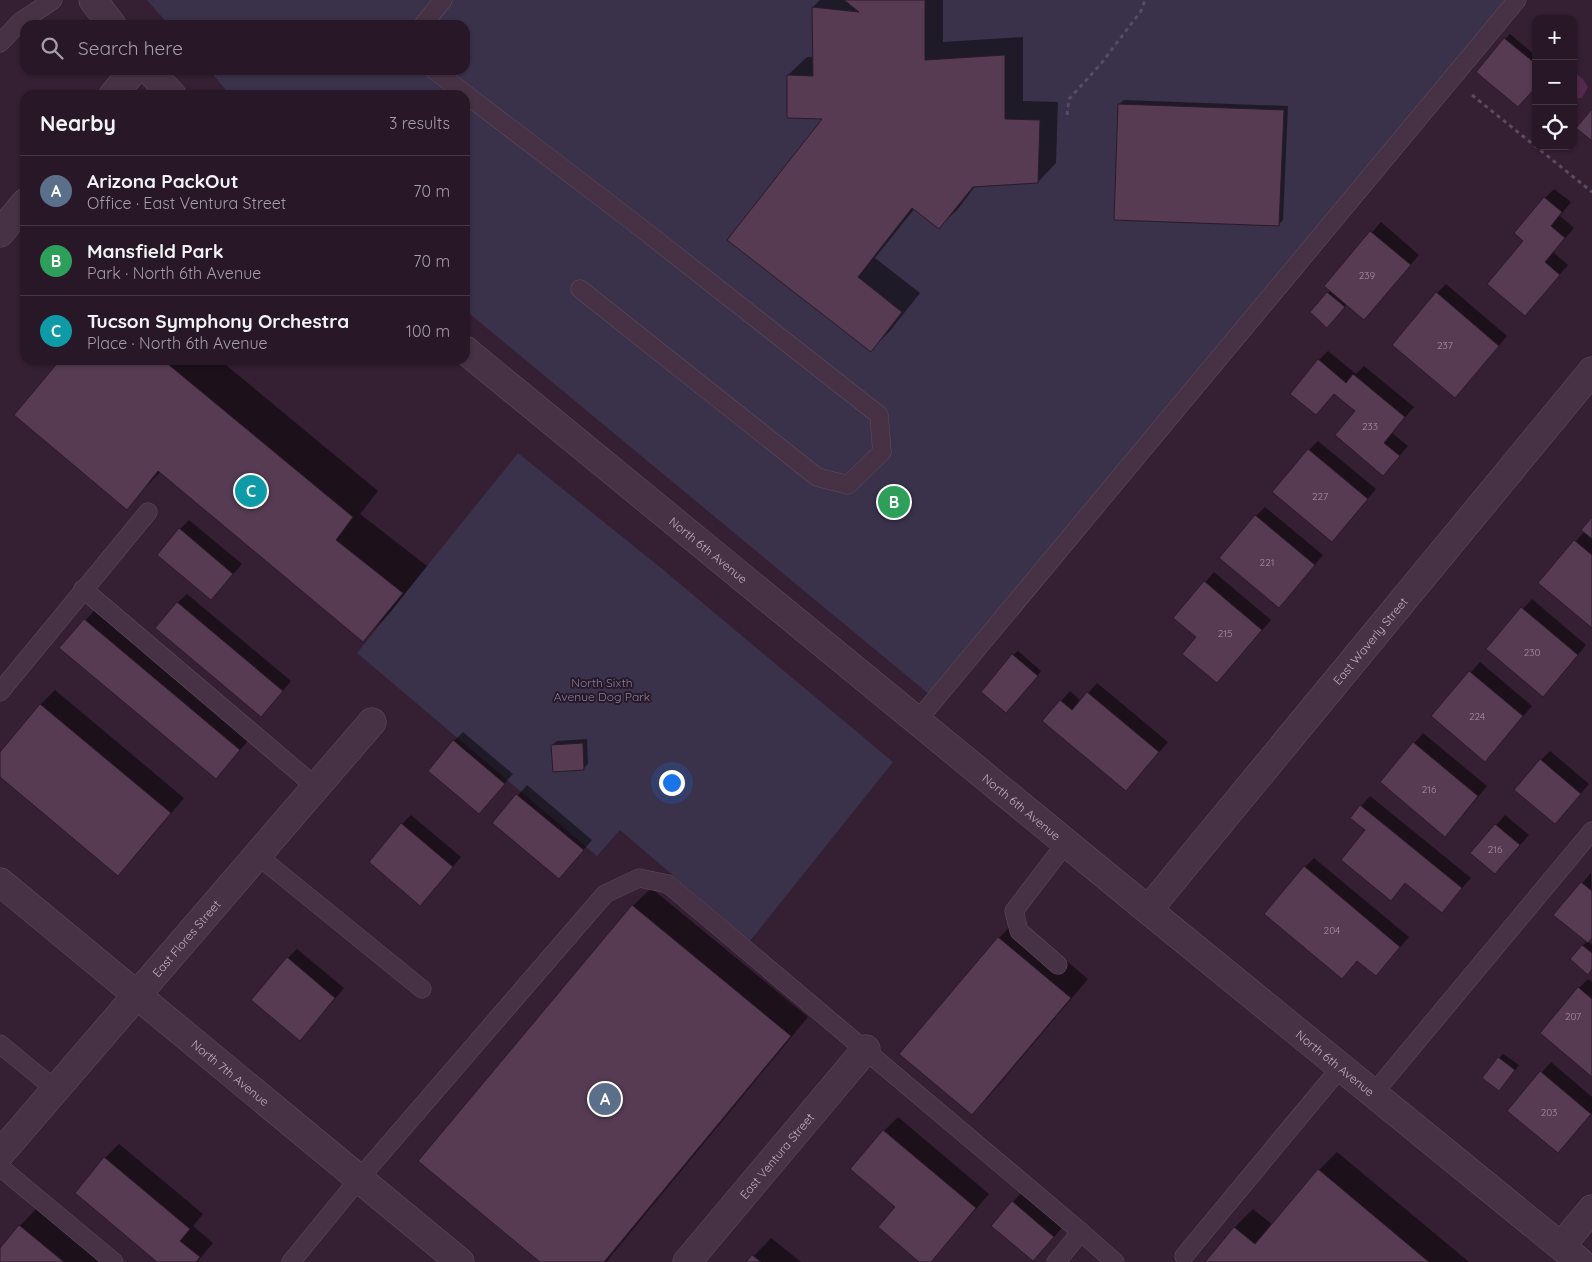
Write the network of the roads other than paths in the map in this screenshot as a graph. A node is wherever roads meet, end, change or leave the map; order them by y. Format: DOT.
graph roads {
  1 [pos="54,0"];
  2 [pos="93,0"];
  3 [pos="443,0"];
  4 [pos="1517,0"];
  5 [pos="23,20"];
  6 [pos="108,20"];
  7 [pos="427,20"];
  8 [pos="20,22"];
  9 [pos="0,43"];
  10 [pos="130,75"];
  11 [pos="154,75"];
  12 [pos="441,75"];
  13 [pos="117,90"];
  14 [pos="167,90"];
  15 [pos="460,90"];
  16 [pos="470,97"];
  17 [pos="20,209"];
  18 [pos="0,234"];
  19 [pos="580,289"];
  20 [pos="470,354"];
  21 [pos="1592,371"];
  22 [pos="148,512"];
  23 [pos="84,589"];
  24 [pos="0,692"];
  25 [pos="917,721"];
  26 [pos="372,722"];
  27 [pos="316,787"];
  28 [pos="1592,831"];
  29 [pos="1066,843"];
  30 [pos="257,855"];
  31 [pos="0,882"];
  32 [pos="1148,910"];
  33 [pos="1058,965"];
  34 [pos="422,989"];
  35 [pos="137,996"];
  36 [pos="0,1044"];
  37 [pos="866,1049"];
  38 [pos="1341,1067"];
  39 [pos="56,1090"];
  40 [pos="1373,1094"];
  41 [pos="0,1154"];
  42 [pos="0,1167"];
  43 [pos="359,1179"];
  44 [pos="1592,1209"];
  45 [pos="1082,1232"];
  46 [pos="1570,1254"];
  47 [pos="1184,1256"];
  48 [pos="114,1262"];
  49 [pos="290,1262"];
  50 [pos="460,1262"];
  51 [pos="687,1262"];
  52 [pos="1056,1262"];
  53 [pos="1116,1262"];
  1 -- 5 [label="lane"];
  2 -- 6 [label="street"];
  3 -- 7 [label="lane"];
  4 -- 25 [label="lane"];
  8 -- 9 [label="lane"];
  10 -- 13 [label="street"];
  11 -- 14 [label="street"];
  12 -- 15 [label="lane"];
  16 -- 19 [label="lane"];
  17 -- 18 [label="street"];
  20 -- 25 [label="street, North 6th Avenue"];
  21 -- 32 [label="street, East Waverly Street"];
  22 -- 23 [label="lane"];
  23 -- 24 [label="lane"];
  23 -- 27 [label="lane"];
  25 -- 29 [label="street, North 6th Avenue"];
  26 -- 27 [label="street, East Flores Street"];
  27 -- 30 [label="street, East Flores Street"];
  28 -- 40 [label="lane"];
  29 -- 32 [label="street, North 6th Avenue"];
  29 -- 33 [label="lane"];
  30 -- 34 [label="lane"];
  30 -- 35 [label="street, East Flores Street"];
  31 -- 35 [label="street, North 7th Avenue"];
  32 -- 38 [label="street, North 6th Avenue"];
  35 -- 39 [label="street, East Flores Street"];
  35 -- 43 [label="street, North 7th Avenue"];
  36 -- 39 [label="lane"];
  37 -- 43 [label="lane"];
  37 -- 45 [label="lane"];
  37 -- 51 [label="street, East Ventura Street"];
  38 -- 40 [label="street, North 6th Avenue"];
  38 -- 47 [label="lane"];
  39 -- 41 [label="street, East Flores Street"];
  40 -- 46 [label="street, North 6th Avenue"];
  42 -- 48 [label="lane"];
  43 -- 49 [label="lane"];
  43 -- 50 [label="street, North 7th Avenue"];
  44 -- 46 [label="street"];
  45 -- 52 [label="lane"];
  45 -- 53 [label="lane"];
}
